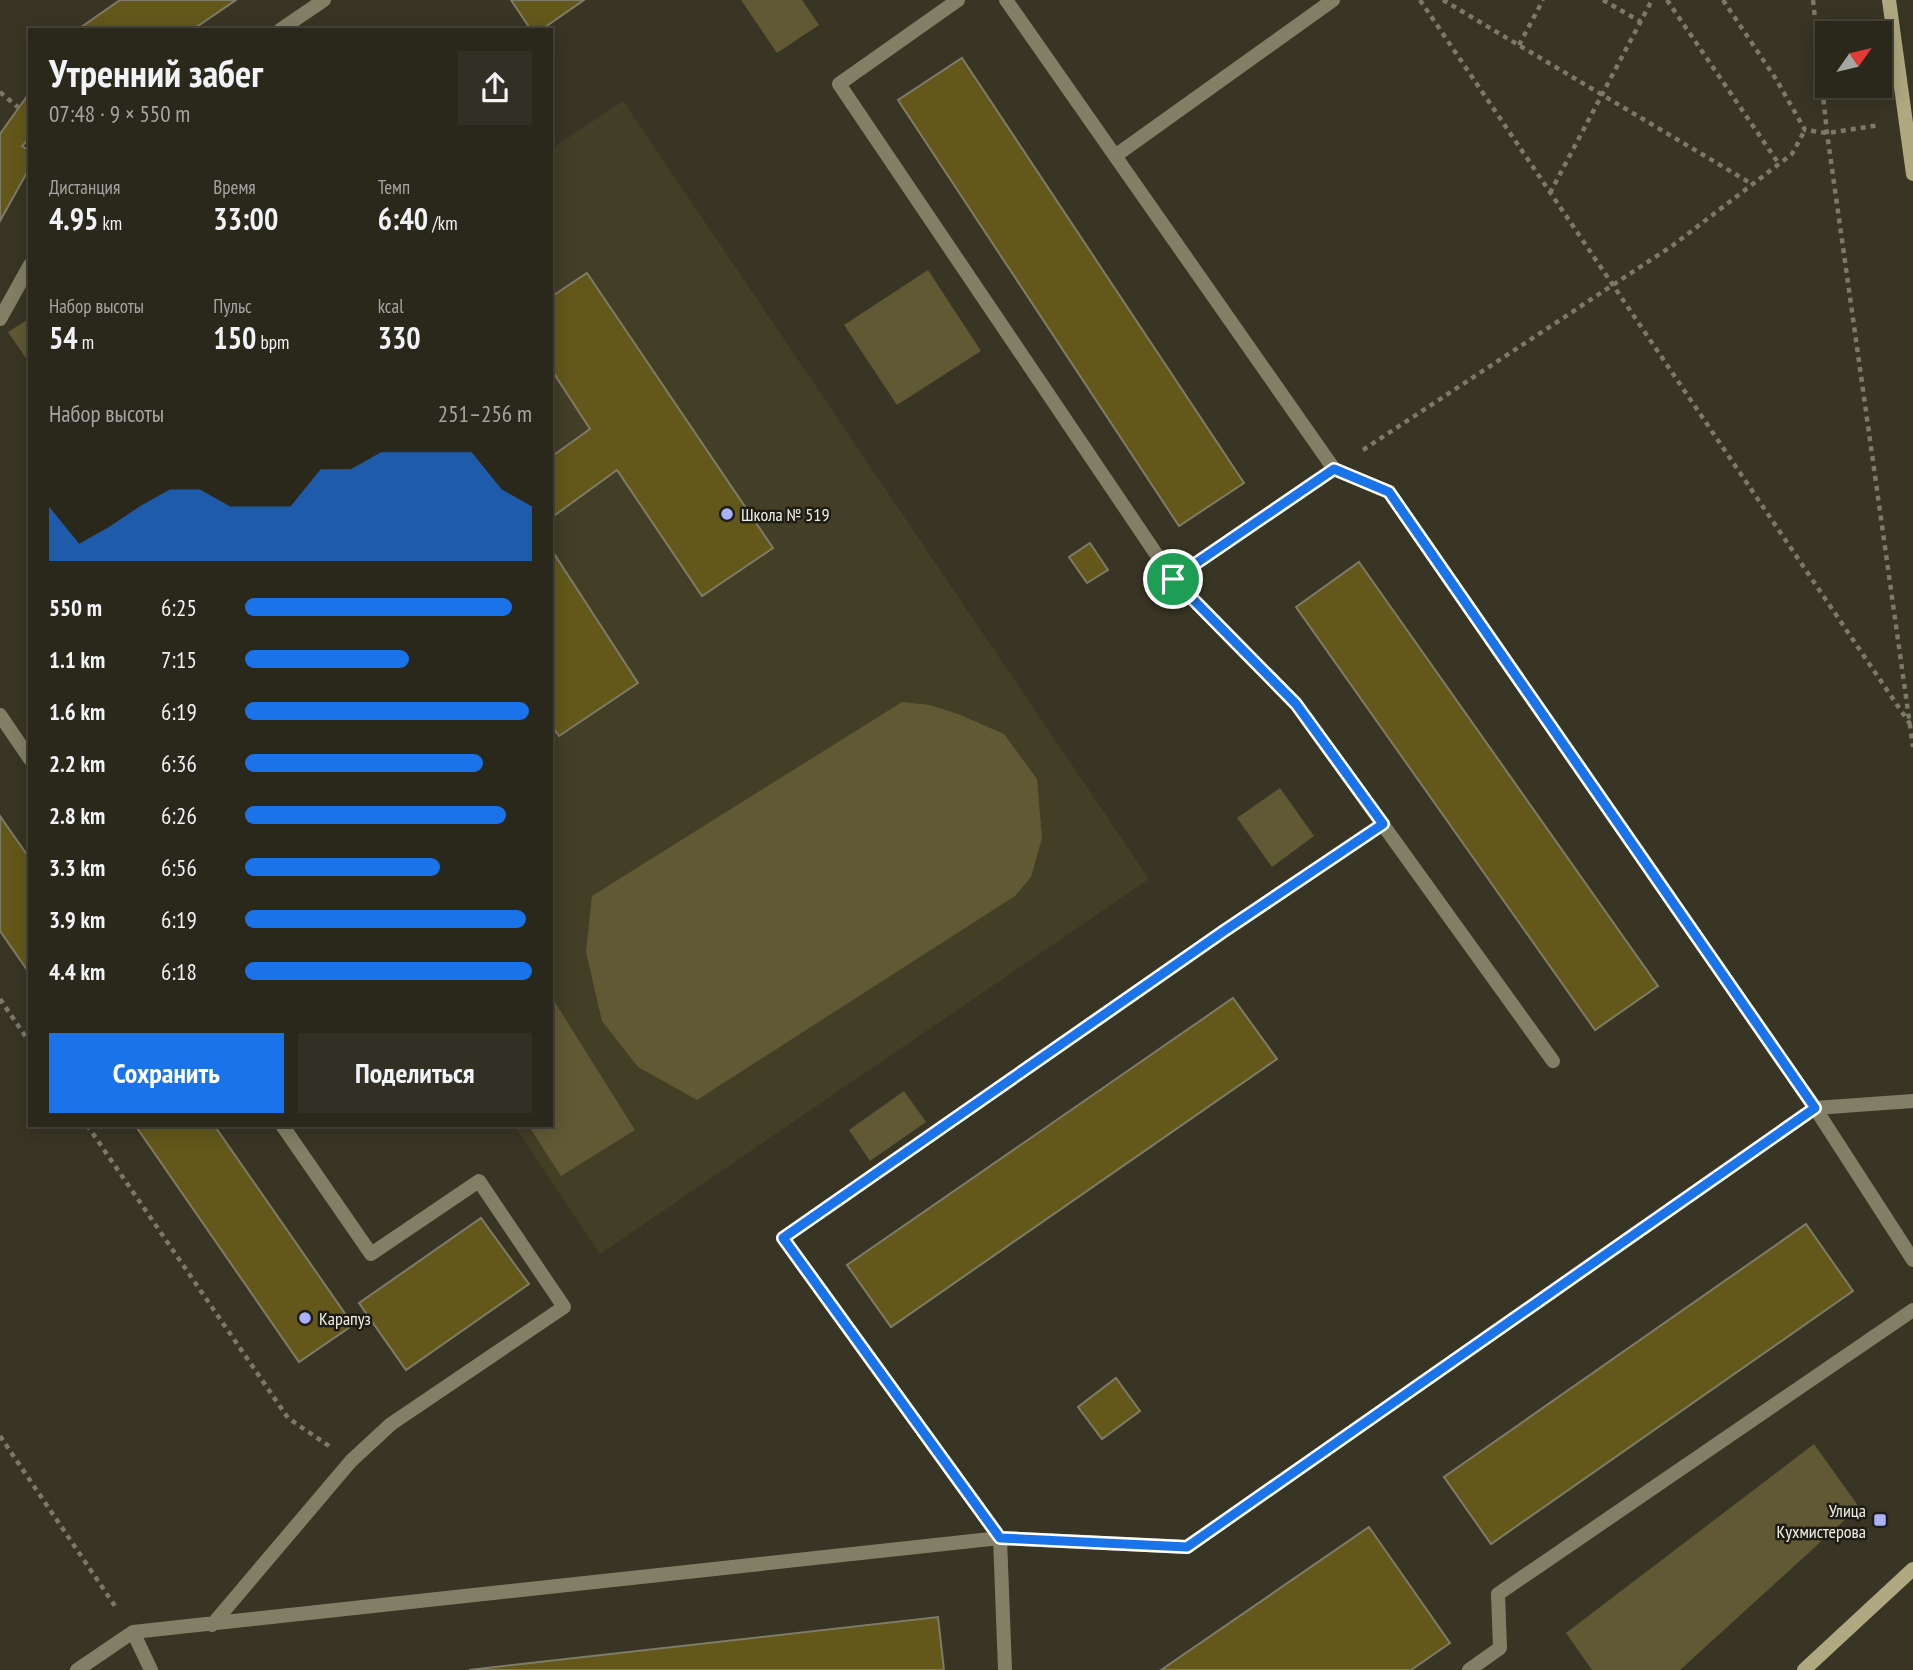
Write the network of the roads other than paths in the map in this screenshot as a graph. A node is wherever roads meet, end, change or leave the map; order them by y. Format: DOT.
graph roads {
  1 [pos="324,0"];
  2 [pos="958,0"];
  3 [pos="1006,0"];
  4 [pos="1334,0"];
  5 [pos="1889,0"];
  6 [pos="283,28"];
  7 [pos="1115,156"];
  8 [pos="1913,174"];
  9 [pos="28,269"];
  10 [pos="0,319"];
  11 [pos="1334,469"];
  12 [pos="1173,579"];
  13 [pos="0,715"];
  14 [pos="28,756"];
  15 [pos="1383,824"];
  16 [pos="1553,1061"];
  17 [pos="1913,1101"];
  18 [pos="1815,1108"];
  19 [pos="283,1127"];
  20 [pos="1913,1260"];
  21 [pos="1913,1310"];
  22 [pos="1000,1538"];
  23 [pos="1913,1569"];
  24 [pos="212,1625"];
  25 [pos="133,1632"];
  26 [pos="77,1670"];
  27 [pos="151,1670"];
  28 [pos="1005,1670"];
  29 [pos="1469,1670"];
  30 [pos="1804,1670"];
  1 -- 6 [label="lane"];
  2 -- 12 [label="lane"];
  3 -- 7 [label="lane"];
  4 -- 7 [label="lane"];
  5 -- 8 [label="main road"];
  7 -- 11 [label="lane"];
  9 -- 10 [label="lane"];
  11 -- 12 [label="lane"];
  11 -- 18 [label="lane"];
  12 -- 15 [label="lane"];
  13 -- 14 [label="lane"];
  15 -- 16 [label="lane"];
  15 -- 22 [label="lane"];
  17 -- 18 [label="lane"];
  18 -- 20 [label="lane"];
  18 -- 22 [label="lane"];
  19 -- 24 [label="lane"];
  21 -- 29 [label="lane"];
  22 -- 24 [label="lane"];
  22 -- 28 [label="lane"];
  23 -- 30 [label="main road"];
  24 -- 25 [label="lane"];
  25 -- 26 [label="lane"];
  25 -- 27 [label="lane"];
}
